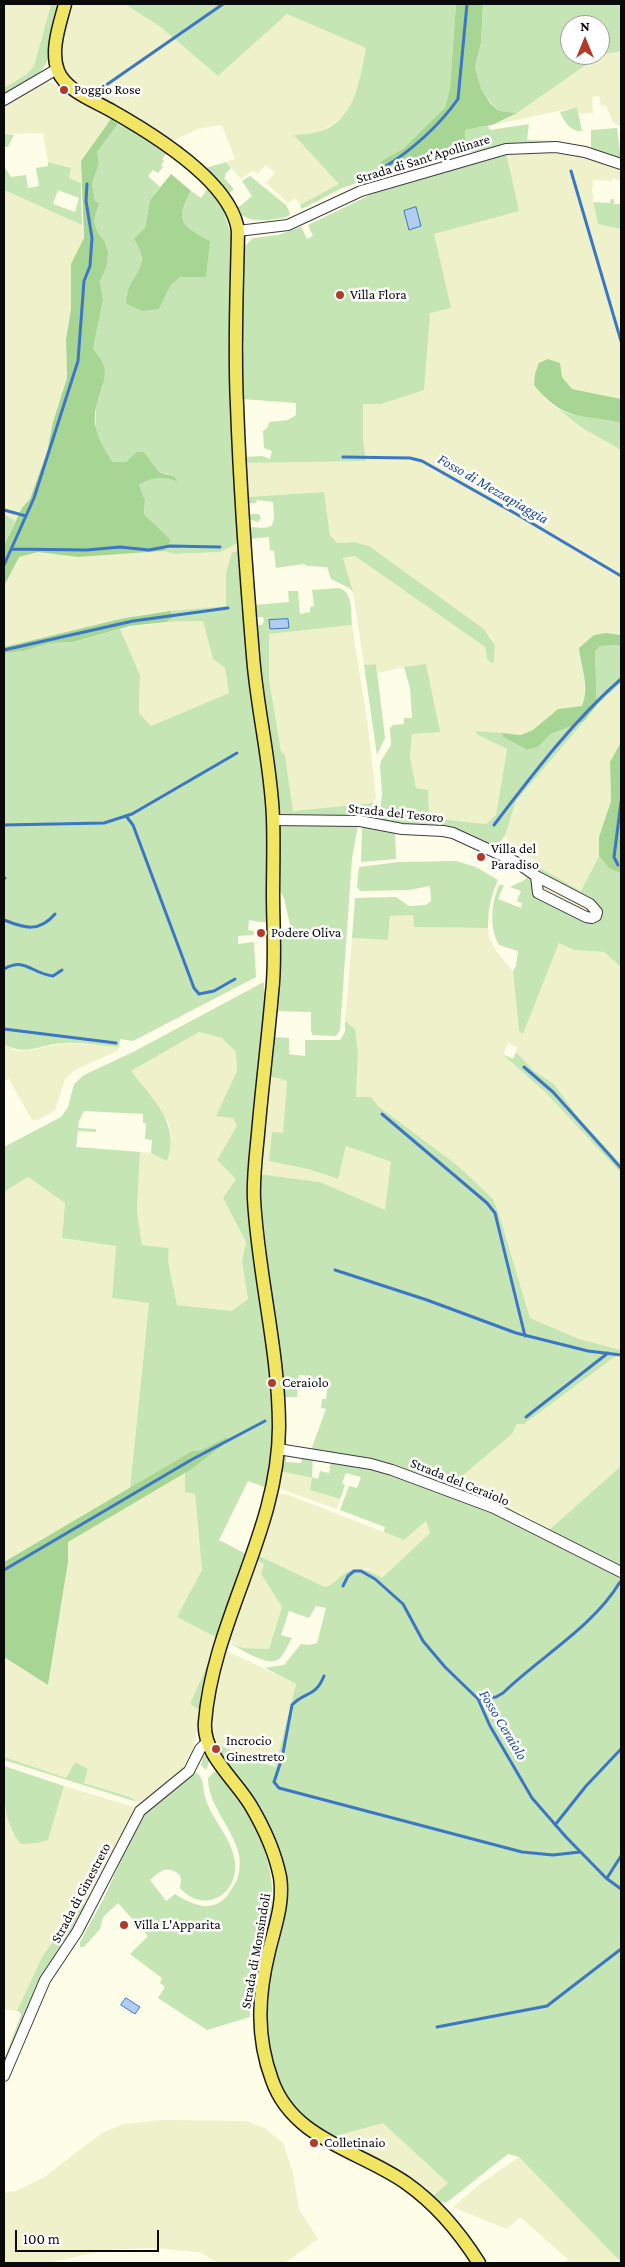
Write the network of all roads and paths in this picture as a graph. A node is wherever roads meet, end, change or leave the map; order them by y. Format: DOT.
graph roads {
  1 [pos="65,4"];
  2 [pos="57,69"];
  3 [pos="4,100"];
  4 [pos="621,164"];
  5 [pos="238,231"];
  6 [pos="273,820"];
  7 [pos="536,876"];
  8 [pos="278,1449"];
  9 [pos="621,1572"];
  10 [pos="207,1742"];
  11 [pos="4,2076"];
  12 [pos="479,2263"];
  1 -- 2 [label="main road"];
  2 -- 3 [label="street"];
  2 -- 5 [label="main road"];
  4 -- 5 [label="street, Strada di Sant'Apollinare"];
  5 -- 6 [label="main road"];
  6 -- 7 [label="street, Strada del Tesoro"];
  6 -- 8 [label="main road"];
  7 -- 7 [label="street, Strada del Tesoro"];
  8 -- 9 [label="street, Strada del Ceraiolo"];
  8 -- 10 [label="main road"];
  10 -- 11 [label="street, Strada di Ginestreto"];
  10 -- 12 [label="main road, Strada di Monsindoli"];
}
